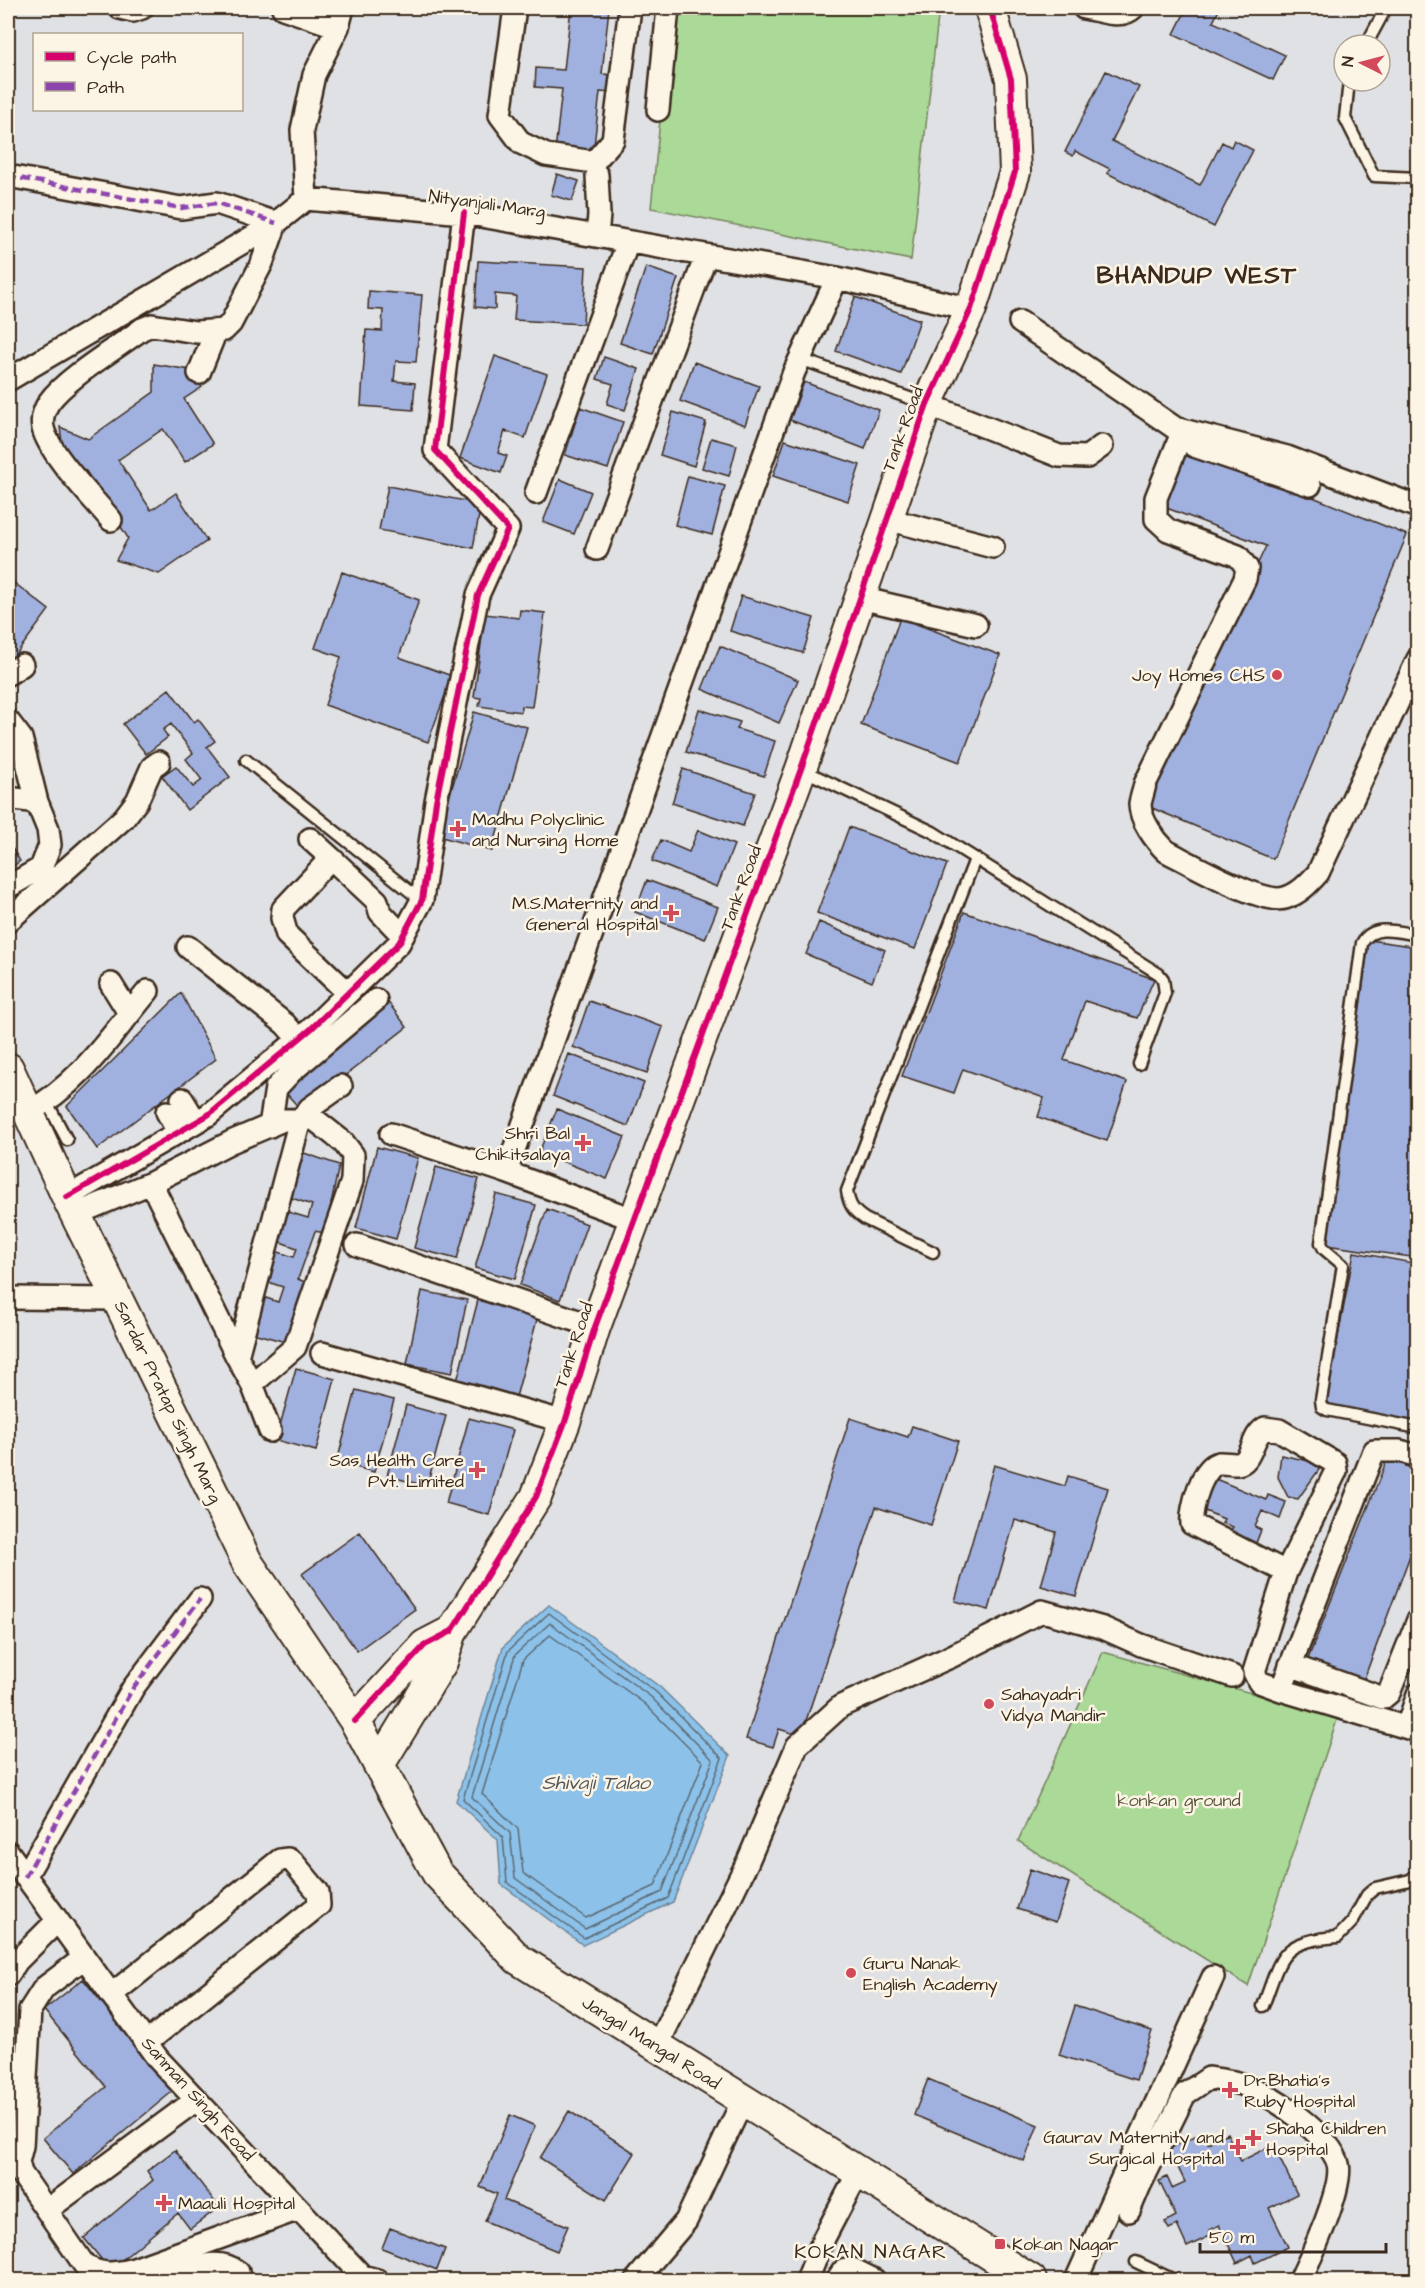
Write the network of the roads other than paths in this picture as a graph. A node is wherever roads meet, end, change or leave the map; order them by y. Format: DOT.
graph roads {
  1 [pos="120,8"];
  2 [pos="142,8"];
  3 [pos="283,8"];
  4 [pos="515,8"];
  5 [pos="630,8"];
  6 [pos="668,8"];
  7 [pos="990,8"];
  8 [pos="1084,8"];
  9 [pos="1132,8"];
  10 [pos="1386,8"];
  11 [pos="340,17"];
  12 [pos="1372,33"];
  13 [pos="1348,93"];
  14 [pos="658,110"];
  15 [pos="597,175"];
  16 [pos="8,176"];
  17 [pos="1418,178"];
  18 [pos="306,199"];
  19 [pos="464,213"];
  20 [pos="276,223"];
  21 [pos="597,236"];
  22 [pos="628,242"];
  23 [pos="706,256"];
  24 [pos="837,278"];
  25 [pos="971,309"];
  26 [pos="1020,322"];
  27 [pos="216,331"];
  28 [pos="800,359"];
  29 [pos="199,373"];
  30 [pos="8,380"];
  31 [pos="927,404"];
  32 [pos="1181,436"];
  33 [pos="1102,446"];
  34 [pos="1310,485"];
  35 [pos="536,493"];
  36 [pos="1418,507"];
  37 [pos="887,519"];
  38 [pos="111,520"];
  39 [pos="993,547"];
  40 [pos="597,549"];
  41 [pos="860,598"];
  42 [pos="976,626"];
  43 [pos="1418,659"];
  44 [pos="8,721"];
  45 [pos="246,760"];
  46 [pos="159,762"];
  47 [pos="801,769"];
  48 [pos="8,798"];
  49 [pos="37,802"];
  50 [pos="310,839"];
  51 [pos="331,858"];
  52 [pos="975,859"];
  53 [pos="8,886"];
  54 [pos="417,896"];
  55 [pos="8,921"];
  56 [pos="1418,935"];
  57 [pos="403,936"];
  58 [pos="188,947"];
  59 [pos="111,984"];
  60 [pos="148,991"];
  61 [pos="348,993"];
  62 [pos="376,1000"];
  63 [pos="129,1014"];
  64 [pos="298,1040"];
  65 [pos="1139,1064"];
  66 [pos="8,1068"];
  67 [pos="341,1086"];
  68 [pos="38,1107"];
  69 [pos="300,1120"];
  70 [pos="196,1122"];
  71 [pos="270,1126"];
  72 [pos="178,1132"];
  73 [pos="391,1134"];
  74 [pos="67,1140"];
  75 [pos="506,1172"];
  76 [pos="151,1184"];
  77 [pos="71,1206"];
  78 [pos="635,1220"];
  79 [pos="357,1245"];
  80 [pos="933,1252"];
  81 [pos="8,1298"];
  82 [pos="117,1299"];
  83 [pos="595,1327"];
  84 [pos="322,1353"];
  85 [pos="237,1357"];
  86 [pos="252,1384"];
  87 [pos="565,1422"];
  88 [pos="1418,1428"];
  89 [pos="270,1431"];
  90 [pos="1418,1456"];
  91 [pos="1286,1572"];
  92 [pos="200,1599"];
  93 [pos="1418,1620"];
  94 [pos="452,1631"];
  95 [pos="1290,1665"];
  96 [pos="1232,1676"];
  97 [pos="1281,1690"];
  98 [pos="1418,1694"];
  99 [pos="355,1721"];
  100 [pos="1412,1729"];
  101 [pos="379,1765"];
  102 [pos="8,1852"];
  103 [pos="1418,1874"];
  104 [pos="25,1877"];
  105 [pos="57,1921"];
  106 [pos="84,1958"];
  107 [pos="8,1975"];
  108 [pos="1213,1977"];
  109 [pos="111,1995"];
  110 [pos="1263,2006"];
  111 [pos="146,2043"];
  112 [pos="657,2046"];
  113 [pos="196,2100"];
  114 [pos="742,2100"];
  115 [pos="858,2173"];
  116 [pos="1132,2181"];
  117 [pos="299,2209"];
  118 [pos="47,2210"];
  119 [pos="1129,2211"];
  120 [pos="1136,2262"];
  121 [pos="809,2275"];
  122 [pos="1015,2276"];
  123 [pos="366,2279"];
  124 [pos="159,2280"];
  125 [pos="239,2280"];
  126 [pos="636,2280"];
  127 [pos="837,2280"];
  128 [pos="874,2280"];
  129 [pos="1076,2280"];
  130 [pos="1174,2280"];
  131 [pos="1300,2280"];
  1 -- 2 [label="street"];
  3 -- 11 [label="street"];
  4 -- 5 [label="street"];
  6 -- 14 [label="street"];
  7 -- 25 [label="street, Tank Road"];
  8 -- 9 [label="street"];
  10 -- 12 [label="lane"];
  11 -- 18 [label="street"];
  13 -- 17 [label="lane"];
  15 -- 21 [label="street"];
  16 -- 20 [label="street"];
  18 -- 19 [label="street, Nityanjali Marg"];
  18 -- 20 [label="street"];
  19 -- 21 [label="street, Nityanjali Marg"];
  19 -- 54 [label="street"];
  20 -- 27 [label="street"];
  20 -- 30 [label="street"];
  21 -- 22 [label="street, Nityanjali Marg"];
  22 -- 23 [label="street, Nityanjali Marg"];
  22 -- 35 [label="street"];
  23 -- 24 [label="street, Nityanjali Marg"];
  23 -- 40 [label="street"];
  24 -- 25 [label="street, Nityanjali Marg"];
  24 -- 28 [label="street"];
  25 -- 31 [label="street, Tank Road"];
  26 -- 32 [label="street"];
  27 -- 29 [label="street"];
  27 -- 38 [label="street"];
  28 -- 31 [label="lane"];
  28 -- 75 [label="street"];
  31 -- 33 [label="street"];
  31 -- 37 [label="street, Tank Road"];
  32 -- 34 [label="street"];
  32 -- 36 [label="street"];
  32 -- 43 [label="street"];
  37 -- 39 [label="street"];
  37 -- 41 [label="street, Tank Road"];
  41 -- 42 [label="street"];
  41 -- 47 [label="street, Tank Road"];
  44 -- 49 [label="street"];
  45 -- 54 [label="lane"];
  46 -- 55 [label="street"];
  47 -- 52 [label="lane"];
  47 -- 78 [label="street, Tank Road"];
  48 -- 49 [label="street"];
  49 -- 53 [label="street"];
  50 -- 51 [label="street"];
  51 -- 57 [label="street"];
  51 -- 61 [label="street"];
  52 -- 65 [label="lane"];
  52 -- 80 [label="lane"];
  54 -- 57 [label="street"];
  56 -- 88 [label="lane"];
  57 -- 61 [label="street"];
  58 -- 64 [label="street"];
  59 -- 63 [label="street"];
  60 -- 63 [label="street"];
  61 -- 64 [label="street"];
  62 -- 71 [label="street"];
  63 -- 68 [label="street"];
  64 -- 70 [label="street"];
  66 -- 68 [label="street, Sardar Pratap Singh Marg"];
  67 -- 69 [label="street"];
  68 -- 74 [label="lane"];
  68 -- 77 [label="street, Sardar Pratap Singh Marg"];
  69 -- 71 [label="street"];
  69 -- 85 [label="street"];
  69 -- 86 [label="street"];
  70 -- 72 [label="street"];
  70 -- 72 [label="street"];
  71 -- 76 [label="street"];
  72 -- 77 [label="street"];
  73 -- 75 [label="street"];
  75 -- 78 [label="street"];
  76 -- 77 [label="street"];
  76 -- 85 [label="street"];
  77 -- 82 [label="street, Sardar Pratap Singh Marg"];
  78 -- 83 [label="street, Tank Road"];
  79 -- 83 [label="street"];
  81 -- 82 [label="street"];
  82 -- 99 [label="street, Sardar Pratap Singh Marg"];
  83 -- 87 [label="street, Tank Road"];
  84 -- 87 [label="street"];
  85 -- 86 [label="street"];
  86 -- 89 [label="street"];
  87 -- 94 [label="street, Tank Road"];
  90 -- 95 [label="street"];
  91 -- 91 [label="street"];
  91 -- 97 [label="street"];
  92 -- 104 [label="street"];
  93 -- 95 [label="street"];
  94 -- 99 [label="street"];
  94 -- 101 [label="street, Tank Road"];
  95 -- 97 [label="street"];
  96 -- 112 [label="street"];
  97 -- 100 [label="street"];
  98 -- 100 [label="street"];
  99 -- 101 [label="street, Jangal Mangal Road"];
  101 -- 112 [label="street, Jangal Mangal Road"];
  102 -- 104 [label="street, Sanman Singh Road"];
  103 -- 110 [label="lane"];
  104 -- 105 [label="street, Sanman Singh Road"];
  105 -- 106 [label="street, Sanman Singh Road"];
  105 -- 107 [label="street"];
  106 -- 109 [label="street, Sanman Singh Road"];
  106 -- 118 [label="street"];
  108 -- 116 [label="street"];
  109 -- 111 [label="street, Sanman Singh Road"];
  109 -- 111 [label="street"];
  111 -- 113 [label="street, Sanman Singh Road"];
  112 -- 114 [label="street, Jangal Mangal Road"];
  113 -- 117 [label="street, Sanman Singh Road"];
  113 -- 118 [label="street"];
  114 -- 115 [label="street, Jangal Mangal Road"];
  114 -- 126 [label="street"];
  115 -- 121 [label="street"];
  115 -- 122 [label="street, Jangal Mangal Road"];
  116 -- 119 [label="street"];
  116 -- 129 [label="street"];
  116 -- 131 [label="street"];
  117 -- 118 [label="street"];
  117 -- 123 [label="street, Sanman Singh Road"];
  120 -- 130 [label="lane"];
  124 -- 125 [label="street"];
  127 -- 128 [label="street"];
}
